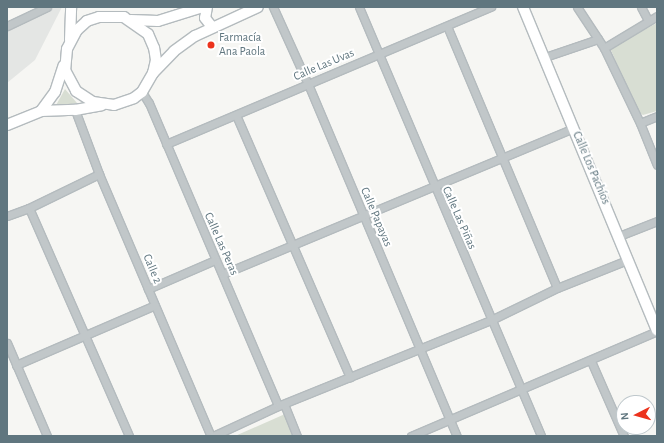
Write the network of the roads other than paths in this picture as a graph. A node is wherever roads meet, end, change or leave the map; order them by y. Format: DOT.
graph roads {
  1 [pos="47,7"];
  2 [pos="71,7"];
  3 [pos="113,7"];
  4 [pos="202,7"];
  5 [pos="207,7"];
  6 [pos="258,7"];
  7 [pos="273,7"];
  8 [pos="359,7"];
  9 [pos="491,7"];
  10 [pos="524,7"];
  11 [pos="577,7"];
  12 [pos="641,7"];
  13 [pos="657,16"];
  14 [pos="127,18"];
  15 [pos="648,20"];
  16 [pos="7,26"];
  17 [pos="447,26"];
  18 [pos="212,27"];
  19 [pos="598,39"];
  20 [pos="70,40"];
  21 [pos="604,48"];
  22 [pos="379,54"];
  23 [pos="545,57"];
  24 [pos="65,58"];
  25 [pos="153,73"];
  26 [pos="308,84"];
  27 [pos="142,92"];
  28 [pos="104,105"];
  29 [pos="75,110"];
  30 [pos="41,111"];
  31 [pos="236,115"];
  32 [pos="657,116"];
  33 [pos="640,123"];
  34 [pos="7,125"];
  35 [pos="574,128"];
  36 [pos="166,144"];
  37 [pos="503,158"];
  38 [pos="657,165"];
  39 [pos="99,174"];
  40 [pos="434,188"];
  41 [pos="29,208"];
  42 [pos="7,216"];
  43 [pos="364,217"];
  44 [pos="657,221"];
  45 [pos="619,236"];
  46 [pos="294,245"];
  47 [pos="215,260"];
  48 [pos="627,260"];
  49 [pos="223,274"];
  50 [pos="148,288"];
  51 [pos="557,288"];
  52 [pos="155,305"];
  53 [pos="653,310"];
  54 [pos="492,320"];
  55 [pos="657,330"];
  56 [pos="84,337"];
  57 [pos="8,348"];
  58 [pos="420,349"];
  59 [pos="591,361"];
  60 [pos="16,365"];
  61 [pos="350,377"];
  62 [pos="521,388"];
  63 [pos="281,405"];
  64 [pos="450,419"];
  65 [pos="47,436"];
  66 [pos="129,436"];
  67 [pos="212,436"];
  68 [pos="297,436"];
  69 [pos="411,436"];
  70 [pos="457,436"];
  71 [pos="541,436"];
  72 [pos="624,436"];
  1 -- 16 [label="street"];
  2 -- 20 [label="main road"];
  3 -- 14 [label="main road"];
  4 -- 14 [label="main road"];
  5 -- 18 [label="main road"];
  6 -- 18 [label="main road"];
  7 -- 26 [label="street, Calle Papayas"];
  8 -- 22 [label="street, Calle Las Piñas"];
  9 -- 17 [label="street, Calle Las Uvas"];
  10 -- 23 [label="main road, Calle Los Pachíos"];
  11 -- 19 [label="street"];
  12 -- 15 [label="street"];
  13 -- 15 [label="street"];
  14 -- 20 [label="main road"];
  14 -- 25 [label="main road"];
  15 -- 21 [label="street"];
  17 -- 22 [label="street, Calle Las Uvas"];
  17 -- 37 [label="street"];
  18 -- 25 [label="main road"];
  19 -- 21 [label="street"];
  19 -- 23 [label="street"];
  20 -- 24 [label="main road"];
  21 -- 33 [label="street"];
  22 -- 26 [label="street, Calle Las Uvas"];
  22 -- 40 [label="street, Calle Las Piñas"];
  23 -- 35 [label="main road, Calle Los Pachíos"];
  24 -- 28 [label="main road"];
  24 -- 30 [label="main road"];
  25 -- 27 [label="main road"];
  26 -- 31 [label="street, Calle Las Uvas"];
  26 -- 43 [label="street, Calle Papayas"];
  27 -- 28 [label="main road"];
  27 -- 36 [label="street, Calle Las Peras"];
  28 -- 29 [label="main road"];
  29 -- 30 [label="main road"];
  29 -- 39 [label="street, Calle 2"];
  30 -- 34 [label="main road"];
  31 -- 36 [label="street, Calle Las Uvas"];
  31 -- 46 [label="street"];
  32 -- 33 [label="street"];
  33 -- 38 [label="street"];
  35 -- 37 [label="street"];
  35 -- 45 [label="main road, Calle Los Pachíos"];
  36 -- 47 [label="street, Calle Las Peras"];
  37 -- 40 [label="street"];
  37 -- 51 [label="street"];
  39 -- 41 [label="street"];
  39 -- 50 [label="street, Calle 2"];
  40 -- 43 [label="street"];
  40 -- 54 [label="street, Calle Las Piñas"];
  41 -- 42 [label="street"];
  41 -- 56 [label="street"];
  43 -- 46 [label="street"];
  43 -- 58 [label="street, Calle Papayas"];
  44 -- 45 [label="street"];
  45 -- 48 [label="main road, Calle Los Pachíos"];
  46 -- 49 [label="street"];
  46 -- 61 [label="street"];
  47 -- 49 [label="street, Calle Las Peras"];
  47 -- 50 [label="street"];
  48 -- 51 [label="street"];
  48 -- 53 [label="main road, Calle Los Pachíos"];
  49 -- 63 [label="street, Calle Las Peras"];
  50 -- 52 [label="street, Calle 2"];
  51 -- 54 [label="street"];
  52 -- 56 [label="street"];
  52 -- 67 [label="street, Calle 2"];
  53 -- 55 [label="main road, Calle Los Pachíos"];
  54 -- 58 [label="street"];
  54 -- 62 [label="street, Calle Las Piñas"];
  55 -- 59 [label="street"];
  56 -- 60 [label="street"];
  56 -- 66 [label="street"];
  57 -- 60 [label="street"];
  58 -- 61 [label="street"];
  58 -- 64 [label="street, Calle Papayas"];
  59 -- 62 [label="street"];
  59 -- 72 [label="street"];
  60 -- 65 [label="street"];
  61 -- 63 [label="street"];
  62 -- 64 [label="street"];
  62 -- 71 [label="street, Calle Las Piñas"];
  63 -- 67 [label="street"];
  63 -- 68 [label="street, Calle Las Peras"];
  64 -- 69 [label="street"];
  64 -- 70 [label="street, Calle Papayas"];
}
